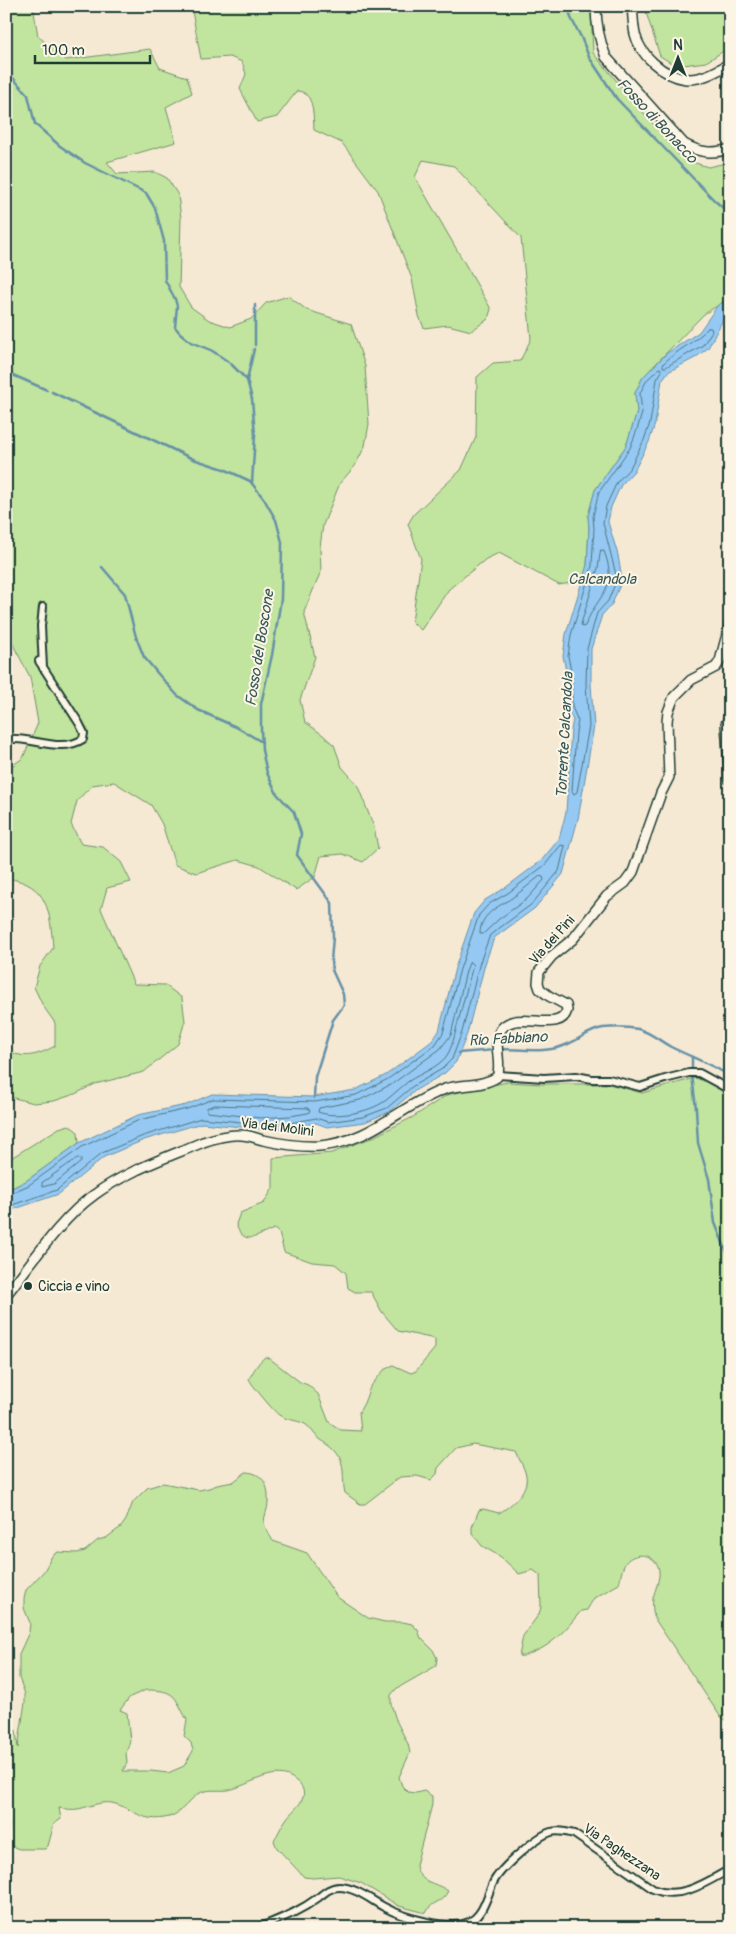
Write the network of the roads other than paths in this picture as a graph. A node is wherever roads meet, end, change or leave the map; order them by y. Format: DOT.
graph roads {
  1 [pos="596,6"];
  2 [pos="632,6"];
  3 [pos="730,63"];
  4 [pos="730,149"];
  5 [pos="43,607"];
  6 [pos="730,623"];
  7 [pos="39,661"];
  8 [pos="43,669"];
  9 [pos="730,716"];
  10 [pos="6,739"];
  11 [pos="730,781"];
  12 [pos="498,1073"];
  13 [pos="730,1090"];
  14 [pos="6,1295"];
  15 [pos="730,1869"];
  16 [pos="258,1928"];
  1 -- 4 [label="street"];
  2 -- 3 [label="street"];
  5 -- 8 [label="street"];
  6 -- 12 [label="street, Via dei Pini"];
  7 -- 8 [label="street"];
  8 -- 10 [label="street"];
  9 -- 11 [label="street"];
  12 -- 13 [label="street"];
  12 -- 14 [label="street, Via dei Molini"];
  15 -- 16 [label="street, Via Paghezzana"];
}
